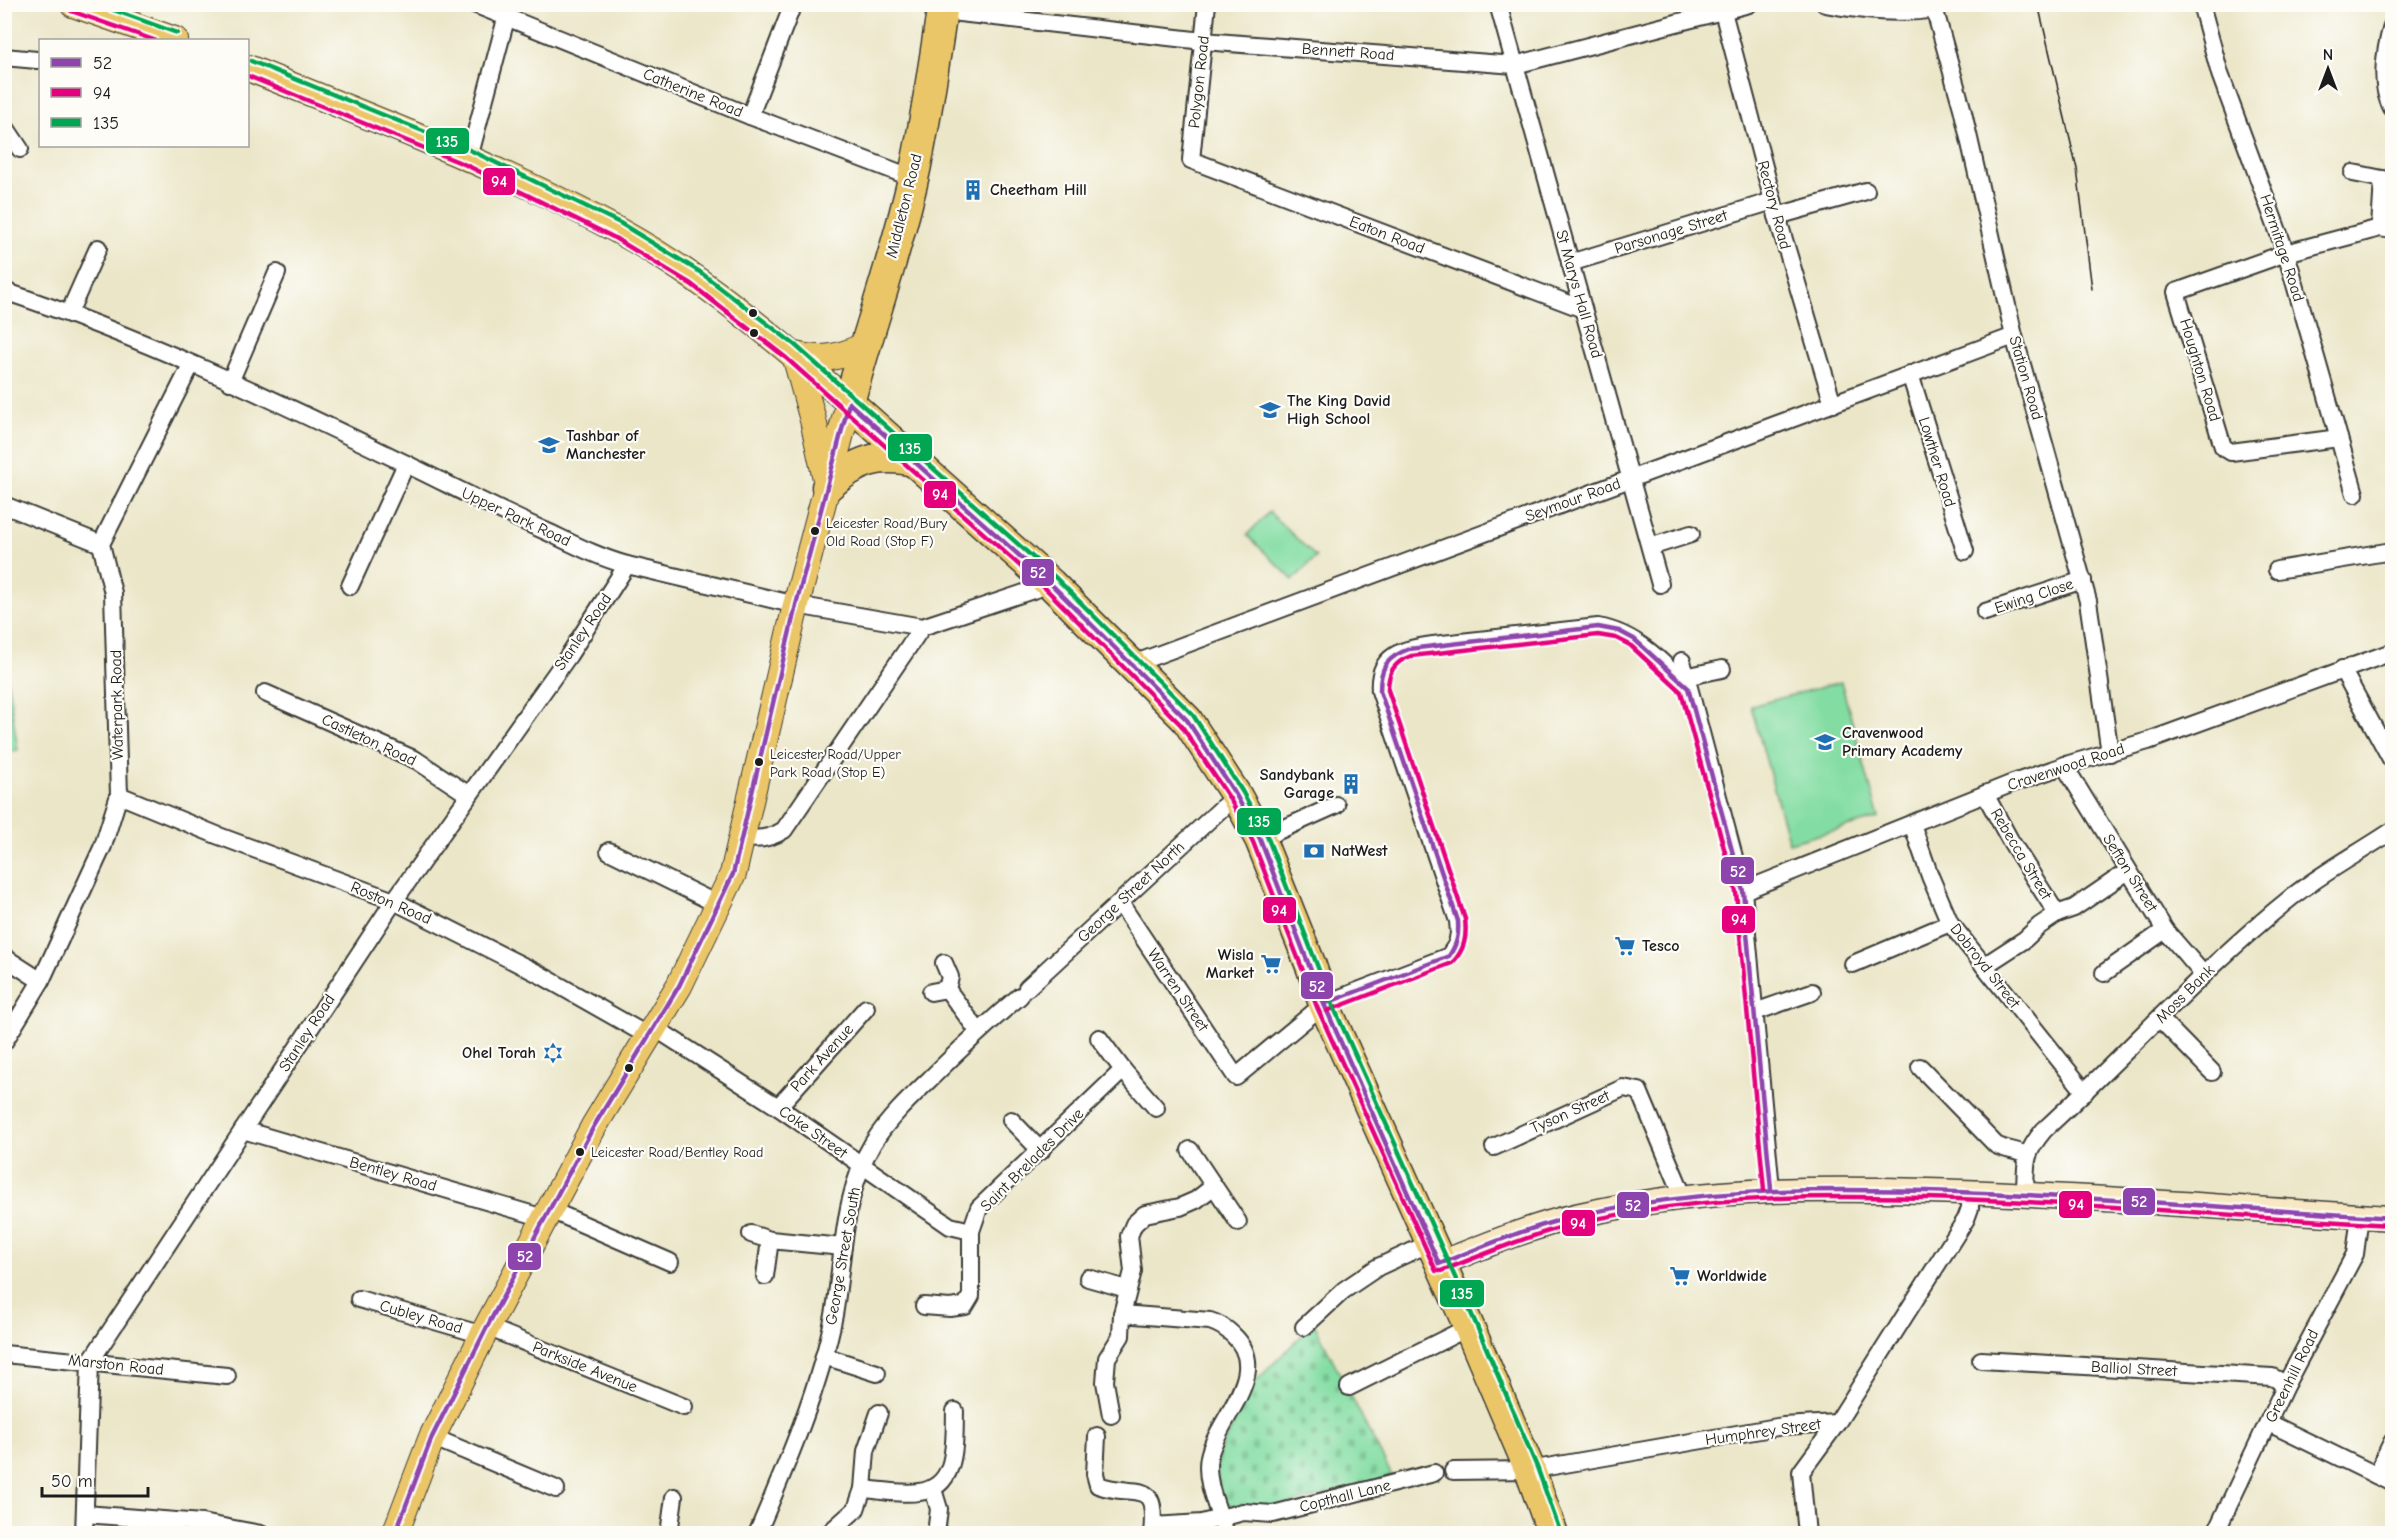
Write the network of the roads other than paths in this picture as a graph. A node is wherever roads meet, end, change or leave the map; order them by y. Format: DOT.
graph roads {
  1 [pos="73,4"];
  2 [pos="474,4"];
  3 [pos="793,4"];
  4 [pos="1207,4"];
  5 [pos="1498,4"];
  6 [pos="1749,4"];
  7 [pos="1825,4"];
  8 [pos="2201,4"];
  9 [pos="1722,7"];
  10 [pos="1934,7"];
  11 [pos="943,8"];
  12 [pos="508,11"];
  13 [pos="2392,26"];
  14 [pos="172,39"];
  15 [pos="1203,41"];
  16 [pos="4,57"];
  17 [pos="37,60"];
  18 [pos="1515,65"];
  19 [pos="249,68"];
  20 [pos="2392,108"];
  21 [pos="750,116"];
  22 [pos="4,125"];
  23 [pos="20,149"];
  24 [pos="469,158"];
  25 [pos="1191,160"];
  26 [pos="2353,173"];
  27 [pos="913,178"];
  28 [pos="2388,180"];
  29 [pos="1866,191"];
  30 [pos="1775,209"];
  31 [pos="2386,229"];
  32 [pos="98,248"];
  33 [pos="2286,253"];
  34 [pos="1570,263"];
  35 [pos="277,273"];
  36 [pos="4,291"];
  37 [pos="1583,309"];
  38 [pos="69,313"];
  39 [pos="2014,336"];
  40 [pos="865,345"];
  41 [pos="794,354"];
  42 [pos="191,365"];
  43 [pos="1910,374"];
  44 [pos="230,382"];
  45 [pos="849,403"];
  46 [pos="1833,404"];
  47 [pos="2339,438"];
  48 [pos="917,462"];
  49 [pos="406,464"];
  50 [pos="1630,479"];
  51 [pos="827,487"];
  52 [pos="2355,494"];
  53 [pos="4,505"];
  54 [pos="1691,534"];
  55 [pos="101,544"];
  56 [pos="1650,547"];
  57 [pos="1965,551"];
  58 [pos="2391,554"];
  59 [pos="627,566"];
  60 [pos="2277,570"];
  61 [pos="2083,580"];
  62 [pos="1052,584"];
  63 [pos="1660,584"];
  64 [pos="350,586"];
  65 [pos="796,605"];
  66 [pos="1985,612"];
  67 [pos="922,627"];
  68 [pos="2392,652"];
  69 [pos="1133,664"];
  70 [pos="1722,669"];
  71 [pos="2342,669"];
  72 [pos="1685,675"];
  73 [pos="265,693"];
  74 [pos="2110,753"];
  75 [pos="2391,759"];
  76 [pos="2064,765"];
  77 [pos="1985,794"];
  78 [pos="119,795"];
  79 [pos="469,795"];
  80 [pos="1236,795"];
  81 [pos="1336,805"];
  82 [pos="1912,824"];
  83 [pos="2392,831"];
  84 [pos="743,837"];
  85 [pos="1260,839"];
  86 [pos="609,850"];
  87 [pos="2128,872"];
  88 [pos="1743,891"];
  89 [pos="394,901"];
  90 [pos="1120,903"];
  91 [pos="719,905"];
  92 [pos="2057,914"];
  93 [pos="1950,922"];
  94 [pos="2165,930"];
  95 [pos="4,957"];
  96 [pos="944,963"];
  97 [pos="1852,964"];
  98 [pos="1984,966"];
  99 [pos="2104,973"];
  100 [pos="2203,974"];
  101 [pos="41,981"];
  102 [pos="1023,992"];
  103 [pos="1812,992"];
  104 [pos="1324,1004"];
  105 [pos="866,1008"];
  106 [pos="1755,1012"];
  107 [pos="2160,1019"];
  108 [pos="978,1031"];
  109 [pos="653,1032"];
  110 [pos="1099,1038"];
  111 [pos="4,1042"];
  112 [pos="1920,1067"];
  113 [pos="1123,1070"];
  114 [pos="2212,1072"];
  115 [pos="2085,1092"];
  116 [pos="778,1107"];
  117 [pos="1156,1108"];
  118 [pos="1011,1120"];
  119 [pos="243,1130"];
  120 [pos="1494,1147"];
  121 [pos="1190,1150"];
  122 [pos="1041,1151"];
  123 [pos="2026,1156"];
  124 [pos="861,1166"];
  125 [pos="1214,1186"];
  126 [pos="1771,1189"];
  127 [pos="1970,1192"];
  128 [pos="2025,1194"];
  129 [pos="1684,1198"];
  130 [pos="546,1213"];
  131 [pos="2360,1216"];
  132 [pos="2392,1218"];
  133 [pos="1238,1222"];
  134 [pos="971,1231"];
  135 [pos="752,1234"];
  136 [pos="770,1240"];
  137 [pos="843,1247"];
  138 [pos="1434,1254"];
  139 [pos="670,1262"];
  140 [pos="765,1276"];
  141 [pos="1088,1278"];
  142 [pos="1127,1289"];
  143 [pos="359,1299"];
  144 [pos="924,1306"];
  145 [pos="1122,1314"];
  146 [pos="1304,1327"];
  147 [pos="1469,1327"];
  148 [pos="485,1331"];
  149 [pos="4,1354"];
  150 [pos="824,1356"];
  151 [pos="1981,1360"];
  152 [pos="90,1362"];
  153 [pos="876,1373"];
  154 [pos="227,1376"];
  155 [pos="2286,1384"];
  156 [pos="1349,1387"];
  157 [pos="684,1407"];
  158 [pos="955,1411"];
  159 [pos="879,1413"];
  160 [pos="1111,1415"];
  161 [pos="1837,1423"];
  162 [pos="2270,1423"];
  163 [pos="432,1437"];
  164 [pos="1097,1437"];
  165 [pos="2392,1442"];
  166 [pos="1530,1470"];
  167 [pos="1454,1471"];
  168 [pos="1434,1473"];
  169 [pos="2376,1475"];
  170 [pos="2392,1483"];
  171 [pos="933,1488"];
  172 [pos="556,1489"];
  173 [pos="863,1490"];
  174 [pos="674,1497"];
  175 [pos="85,1514"];
  176 [pos="1223,1526"];
  177 [pos="1153,1530"];
  178 [pos="84,1533"];
  179 [pos="261,1533"];
  180 [pos="395,1533"];
  181 [pos="669,1533"];
  182 [pos="758,1533"];
  183 [pos="828,1533"];
  184 [pos="936,1533"];
  185 [pos="1553,1533"];
  186 [pos="1807,1533"];
  187 [pos="2215,1533"];
  1 -- 14 [label="main road"];
  2 -- 12 [label="street, Catherine Road"];
  3 -- 21 [label="street"];
  4 -- 15 [label="street, Polygon Road"];
  5 -- 18 [label="street, St Marys Hall Road"];
  6 -- 9 [label="street, Bennett Road"];
  7 -- 10 [label="street"];
  8 -- 33 [label="street, Hermitage Road"];
  9 -- 18 [label="street, Bennett Road"];
  9 -- 30 [label="street, Rectory Road"];
  10 -- 39 [label="street, Station Road"];
  11 -- 15 [label="street, Bennett Road"];
  11 -- 27 [label="highway, Middleton Road"];
  12 -- 21 [label="street, Catherine Road"];
  12 -- 24 [label="street"];
  13 -- 20 [label="street"];
  15 -- 18 [label="street, Bennett Road"];
  15 -- 25 [label="street, Polygon Road"];
  16 -- 17 [label="street"];
  18 -- 34 [label="street, St Marys Hall Road"];
  19 -- 24 [label="main road"];
  21 -- 27 [label="street, Catherine Road"];
  22 -- 23 [label="street"];
  24 -- 41 [label="main road"];
  25 -- 37 [label="street, Eaton Road"];
  26 -- 28 [label="street"];
  27 -- 40 [label="highway, Middleton Road"];
  28 -- 31 [label="street"];
  29 -- 30 [label="street, Parsonage Street"];
  30 -- 34 [label="street, Parsonage Street"];
  30 -- 46 [label="street, Rectory Road"];
  31 -- 33 [label="street"];
  32 -- 38 [label="street"];
  33 -- 47 [label="street, Hermitage Road"];
  33 -- 47 [label="street, Houghton Road"];
  34 -- 37 [label="street, St Marys Hall Road"];
  35 -- 44 [label="street"];
  36 -- 38 [label="street, Upper Park Road"];
  37 -- 50 [label="street, St Marys Hall Road"];
  38 -- 42 [label="street, Upper Park Road"];
  39 -- 43 [label="street, Seymour Road"];
  39 -- 61 [label="street, Station Road"];
  40 -- 41 [label="main road"];
  40 -- 45 [label="highway, Middleton Road"];
  41 -- 45 [label="main road"];
  41 -- 51 [label="main road"];
  42 -- 44 [label="street, Upper Park Road"];
  42 -- 55 [label="street"];
  43 -- 46 [label="street, Seymour Road"];
  43 -- 57 [label="street, Lowther Road"];
  44 -- 49 [label="street, Upper Park Road"];
  45 -- 48 [label="highway"];
  45 -- 51 [label="main road"];
  46 -- 50 [label="street, Seymour Road"];
  47 -- 52 [label="street, Hermitage Road"];
  48 -- 51 [label="highway"];
  48 -- 62 [label="highway"];
  49 -- 59 [label="street, Upper Park Road"];
  49 -- 64 [label="street"];
  50 -- 56 [label="street, St Marys Hall Road"];
  50 -- 69 [label="street, Seymour Road"];
  51 -- 65 [label="main road"];
  53 -- 55 [label="street"];
  54 -- 56 [label="street"];
  55 -- 78 [label="street, Waterpark Road"];
  56 -- 63 [label="street, St Marys Hall Road"];
  58 -- 60 [label="street"];
  59 -- 65 [label="street, Upper Park Road"];
  59 -- 79 [label="street, Stanley Road"];
  61 -- 66 [label="street, Ewing Close"];
  61 -- 74 [label="street, Station Road"];
  62 -- 67 [label="street, Upper Park Road"];
  62 -- 69 [label="highway"];
  65 -- 67 [label="street, Upper Park Road"];
  65 -- 84 [label="main road"];
  67 -- 84 [label="street"];
  68 -- 71 [label="street, Cravenwood Road"];
  69 -- 80 [label="highway"];
  70 -- 72 [label="street"];
  71 -- 74 [label="street, Cravenwood Road"];
  71 -- 75 [label="street"];
  72 -- 88 [label="street"];
  72 -- 104 [label="street"];
  73 -- 79 [label="street, Castleton Road"];
  74 -- 76 [label="street, Cravenwood Road"];
  76 -- 77 [label="street, Cravenwood Road"];
  76 -- 87 [label="street, Sefton Street"];
  77 -- 82 [label="street, Cravenwood Road"];
  77 -- 92 [label="street, Rebecca Street"];
  78 -- 89 [label="street, Roston Road"];
  78 -- 101 [label="street, Waterpark Road"];
  79 -- 89 [label="street, Stanley Road"];
  80 -- 85 [label="highway"];
  80 -- 90 [label="street, George Street North"];
  81 -- 85 [label="street"];
  82 -- 88 [label="street, Cravenwood Road"];
  82 -- 93 [label="street, Dobroyd Street"];
  83 -- 100 [label="street, Moss Bank"];
  84 -- 91 [label="main road"];
  85 -- 104 [label="highway"];
  86 -- 91 [label="street"];
  87 -- 92 [label="street"];
  87 -- 94 [label="street, Sefton Street"];
  88 -- 106 [label="street"];
  89 -- 109 [label="street, Roston Road"];
  89 -- 119 [label="street, Stanley Road"];
  90 -- 102 [label="street, George Street North"];
  90 -- 104 [label="street, Warren Street"];
  91 -- 109 [label="main road"];
  92 -- 98 [label="street"];
  93 -- 97 [label="street"];
  93 -- 98 [label="street, Dobroyd Street"];
  94 -- 99 [label="street"];
  94 -- 100 [label="street, Sefton Street"];
  95 -- 101 [label="street"];
  96 -- 108 [label="street"];
  98 -- 115 [label="street, Dobroyd Street"];
  100 -- 107 [label="street, Moss Bank"];
  101 -- 111 [label="street, Waterpark Road"];
  102 -- 108 [label="street, George Street South"];
  103 -- 106 [label="street"];
  104 -- 138 [label="highway"];
  105 -- 116 [label="street, Park Avenue"];
  106 -- 126 [label="street"];
  107 -- 114 [label="street"];
  107 -- 115 [label="street, Moss Bank"];
  108 -- 124 [label="street, George Street South"];
  109 -- 116 [label="street, Coke Street"];
  109 -- 130 [label="main road"];
  110 -- 113 [label="street"];
  112 -- 123 [label="street"];
  113 -- 117 [label="street"];
  113 -- 122 [label="street, Saint Brelades Drive"];
  115 -- 123 [label="street, Moss Bank"];
  116 -- 124 [label="street, Coke Street"];
  118 -- 122 [label="street"];
  119 -- 130 [label="street, Bentley Road"];
  119 -- 152 [label="street, Stanley Road"];
  120 -- 129 [label="street, Tyson Street"];
  121 -- 125 [label="street"];
  122 -- 134 [label="street, Saint Brelades Drive"];
  123 -- 128 [label="street"];
  124 -- 134 [label="street, Coke Street"];
  124 -- 137 [label="street, George Street South"];
  125 -- 133 [label="street"];
  125 -- 142 [label="street"];
  126 -- 127 [label="street"];
  126 -- 129 [label="street"];
  127 -- 128 [label="street"];
  127 -- 161 [label="street, Humphrey Street"];
  128 -- 131 [label="street"];
  129 -- 138 [label="street"];
  130 -- 139 [label="street, Bentley Road"];
  130 -- 148 [label="main road"];
  131 -- 132 [label="street"];
  131 -- 155 [label="street, Greenhill Road"];
  134 -- 144 [label="street, Saint Brelades Drive"];
  135 -- 136 [label="street"];
  136 -- 137 [label="street"];
  136 -- 140 [label="street"];
  137 -- 150 [label="street, George Street South"];
  138 -- 146 [label="street"];
  138 -- 147 [label="highway"];
  141 -- 142 [label="street"];
  142 -- 145 [label="street"];
  143 -- 148 [label="street, Cubley Road"];
  145 -- 160 [label="street"];
  145 -- 176 [label="street"];
  147 -- 156 [label="street"];
  147 -- 166 [label="highway"];
  148 -- 157 [label="street, Parkside Avenue"];
  148 -- 163 [label="main road"];
  149 -- 152 [label="street, Marston Road"];
  150 -- 153 [label="street"];
  150 -- 182 [label="street, George Street South"];
  151 -- 155 [label="street, Balliol Street"];
  152 -- 154 [label="street, Marston Road"];
  152 -- 175 [label="street"];
  155 -- 162 [label="street, Greenhill Road"];
  158 -- 171 [label="street"];
  159 -- 173 [label="street"];
  161 -- 166 [label="street, Humphrey Street"];
  161 -- 186 [label="street"];
  162 -- 169 [label="street"];
  162 -- 187 [label="street, Greenhill Road"];
  163 -- 172 [label="street"];
  163 -- 180 [label="main road"];
  164 -- 177 [label="street"];
  165 -- 169 [label="street"];
  166 -- 167 [label="street"];
  166 -- 185 [label="highway"];
  168 -- 176 [label="street, Copthall Lane"];
  169 -- 170 [label="street"];
  171 -- 173 [label="street"];
  171 -- 184 [label="street"];
  173 -- 183 [label="street"];
  174 -- 181 [label="street"];
  175 -- 178 [label="street"];
  175 -- 179 [label="street"];
  176 -- 177 [label="street, Copthall Lane"];
}
